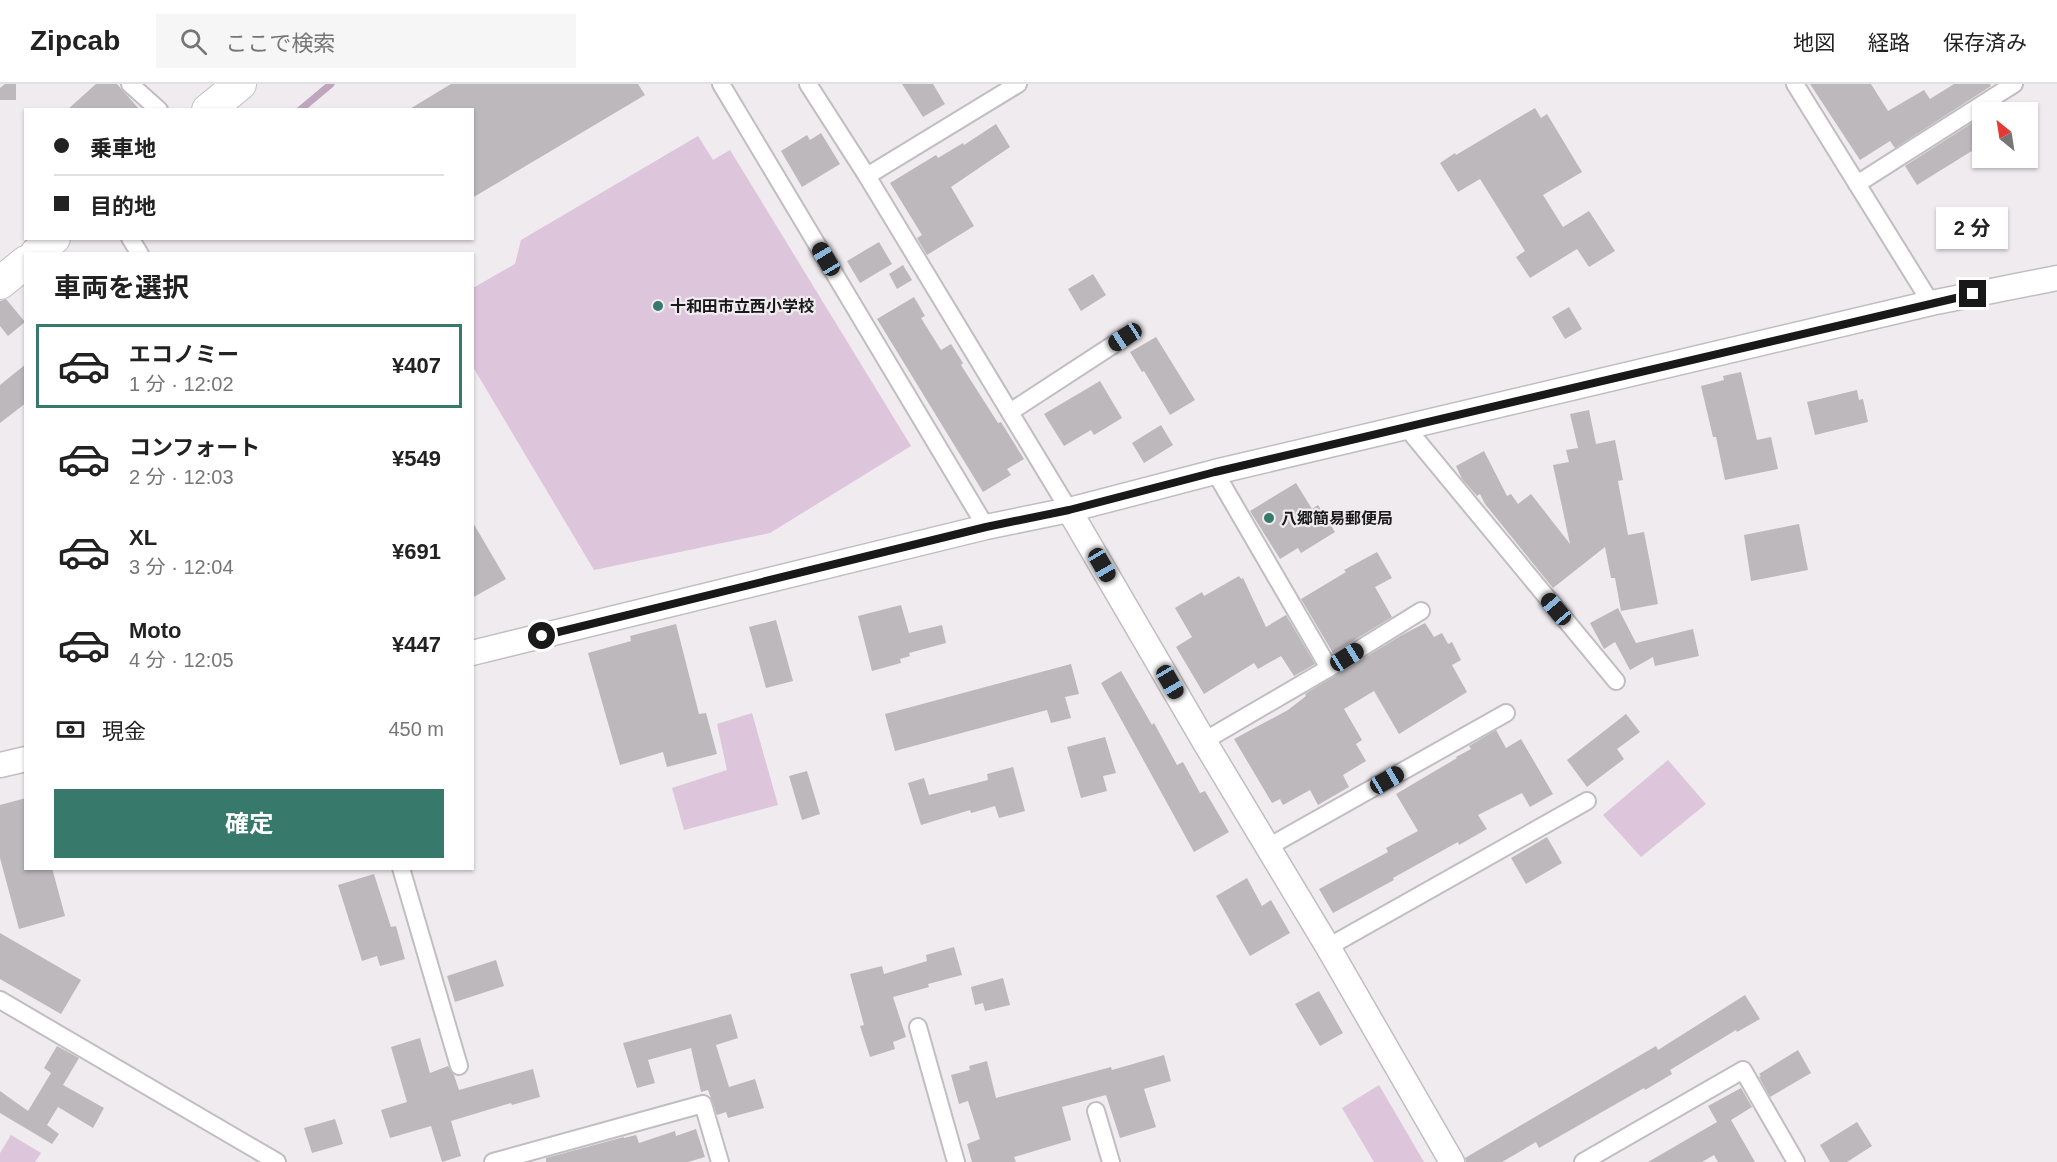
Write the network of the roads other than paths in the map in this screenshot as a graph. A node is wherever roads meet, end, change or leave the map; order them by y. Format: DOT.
graph roads {
  1 [pos="130,84"];
  2 [pos="240,84"];
  3 [pos="721,84"];
  4 [pos="808,84"];
  5 [pos="1018,84"];
  6 [pos="1795,84"];
  7 [pos="2014,84"];
  8 [pos="157,108"];
  9 [pos="210,108"];
  10 [pos="867,177"];
  11 [pos="1857,184"];
  12 [pos="52,240"];
  13 [pos="38,252"];
  14 [pos="24,264"];
  15 [pos="2057,278"];
  16 [pos="0,283"];
  17 [pos="1931,303"];
  18 [pos="1125,337"];
  19 [pos="1010,412"];
  20 [pos="1406,428"];
  21 [pos="1215,472"];
  22 [pos="1069,510"];
  23 [pos="986,527"];
  24 [pos="1421,612"];
  25 [pos="474,653"];
  26 [pos="1329,668"];
  27 [pos="1616,681"];
  28 [pos="1506,713"];
  29 [pos="1204,741"];
  30 [pos="24,759"];
  31 [pos="0,765"];
  32 [pos="1587,801"];
  33 [pos="1268,847"];
  34 [pos="402,870"];
  35 [pos="1328,947"];
  36 [pos="0,1000"];
  37 [pos="918,1027"];
  38 [pos="459,1066"];
  39 [pos="1096,1111"];
  40 [pos="276,1162"];
  41 [pos="493,1162"];
  42 [pos="720,1162"];
  43 [pos="956,1162"];
  44 [pos="1111,1162"];
  45 [pos="1452,1162"];
  46 [pos="1583,1162"];
  47 [pos="1796,1162"];
  1 -- 8 [label="street"];
  2 -- 9 [label="highway"];
  3 -- 23 [label="street"];
  4 -- 10 [label="street"];
  5 -- 10 [label="street"];
  6 -- 11 [label="street"];
  7 -- 11 [label="street"];
  10 -- 19 [label="street"];
  11 -- 17 [label="street"];
  12 -- 13 [label="highway"];
  14 -- 16 [label="highway"];
  15 -- 17 [label="street"];
  17 -- 20 [label="street"];
  18 -- 19 [label="street"];
  19 -- 22 [label="street"];
  20 -- 21 [label="street"];
  20 -- 27 [label="street"];
  21 -- 22 [label="street"];
  21 -- 26 [label="street"];
  22 -- 23 [label="street"];
  22 -- 29 [label="street"];
  23 -- 25 [label="street"];
  24 -- 26 [label="street"];
  26 -- 29 [label="street"];
  28 -- 33 [label="street"];
  29 -- 33 [label="street"];
  30 -- 31 [label="street"];
  32 -- 35 [label="street"];
  33 -- 35 [label="street"];
  34 -- 38 [label="street"];
  35 -- 45 [label="street"];
  36 -- 40 [label="street"];
  37 -- 43 [label="street"];
  39 -- 44 [label="street"];
  41 -- 42 [label="street"];
  46 -- 47 [label="street"];
}
